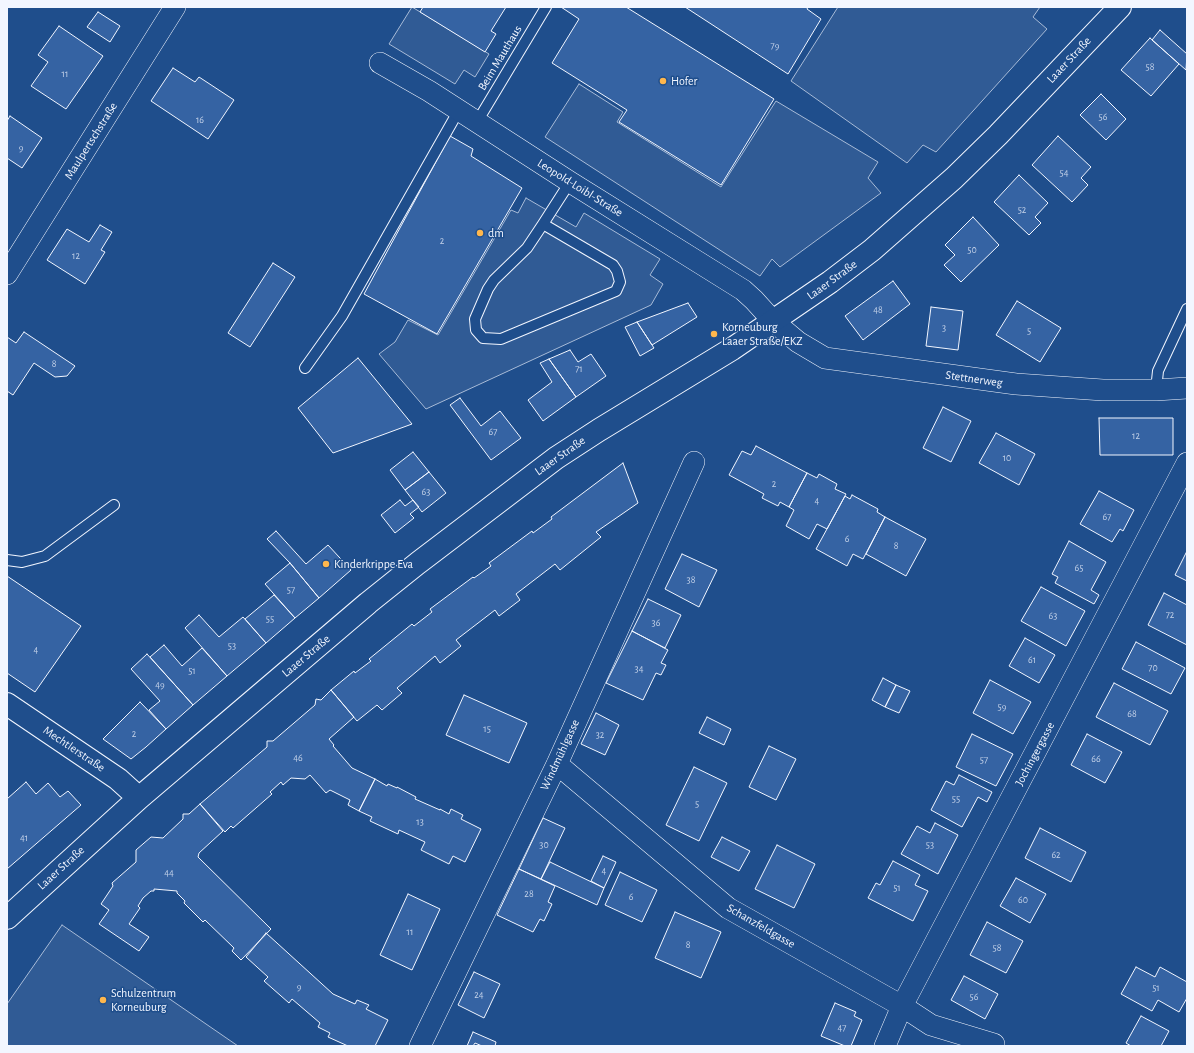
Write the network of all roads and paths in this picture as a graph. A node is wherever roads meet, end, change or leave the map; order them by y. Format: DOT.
graph roads {
  1 [pos="175,7"];
  2 [pos="546,7"];
  3 [pos="1120,7"];
  4 [pos="380,63"];
  5 [pos="459,110"];
  6 [pos="477,122"];
  7 [pos="570,182"];
  8 [pos="543,224"];
  9 [pos="7,274"];
  10 [pos="1187,309"];
  11 [pos="773,321"];
  12 [pos="305,368"];
  13 [pos="1187,388"];
  14 [pos="1156,390"];
  15 [pos="694,462"];
  16 [pos="1187,463"];
  17 [pos="114,506"];
  18 [pos="7,560"];
  19 [pos="7,704"];
  20 [pos="557,764"];
  21 [pos="139,798"];
  22 [pos="7,918"];
  23 [pos="902,1006"];
  24 [pos="994,1044"];
  25 [pos="420,1046"];
  26 [pos="885,1046"];
  1 -- 9 [label="street, Maulpertschstraße"];
  2 -- 6 [label="lane, Beim Mauthaus"];
  3 -- 11 [label="street, Laaer Straße"];
  4 -- 5 [label="street, Leopold-Loibl-Straße"];
  5 -- 6 [label="street, Leopold-Loibl-Straße"];
  5 -- 12 [label="lane"];
  6 -- 7 [label="street, Leopold-Loibl-Straße"];
  7 -- 8 [label="lane"];
  7 -- 11 [label="street, Leopold-Loibl-Straße"];
  8 -- 8 [label="lane"];
  10 -- 14 [label="lane"];
  11 -- 14 [label="street, Stettnerweg"];
  11 -- 21 [label="street, Laaer Straße"];
  13 -- 14 [label="street, Stettnerweg"];
  15 -- 20 [label="street, Windmühlgasse"];
  16 -- 23 [label="street, Jochingergasse"];
  17 -- 18 [label="lane"];
  19 -- 21 [label="street, Mechtlerstraße"];
  20 -- 23 [label="street, Schanzfeldgasse"];
  20 -- 25 [label="street, Windmühlgasse"];
  21 -- 22 [label="street, Laaer Straße"];
  23 -- 24 [label="street, Schanzfeldgasse"];
  23 -- 26 [label="street, Jochingergasse"];
}
